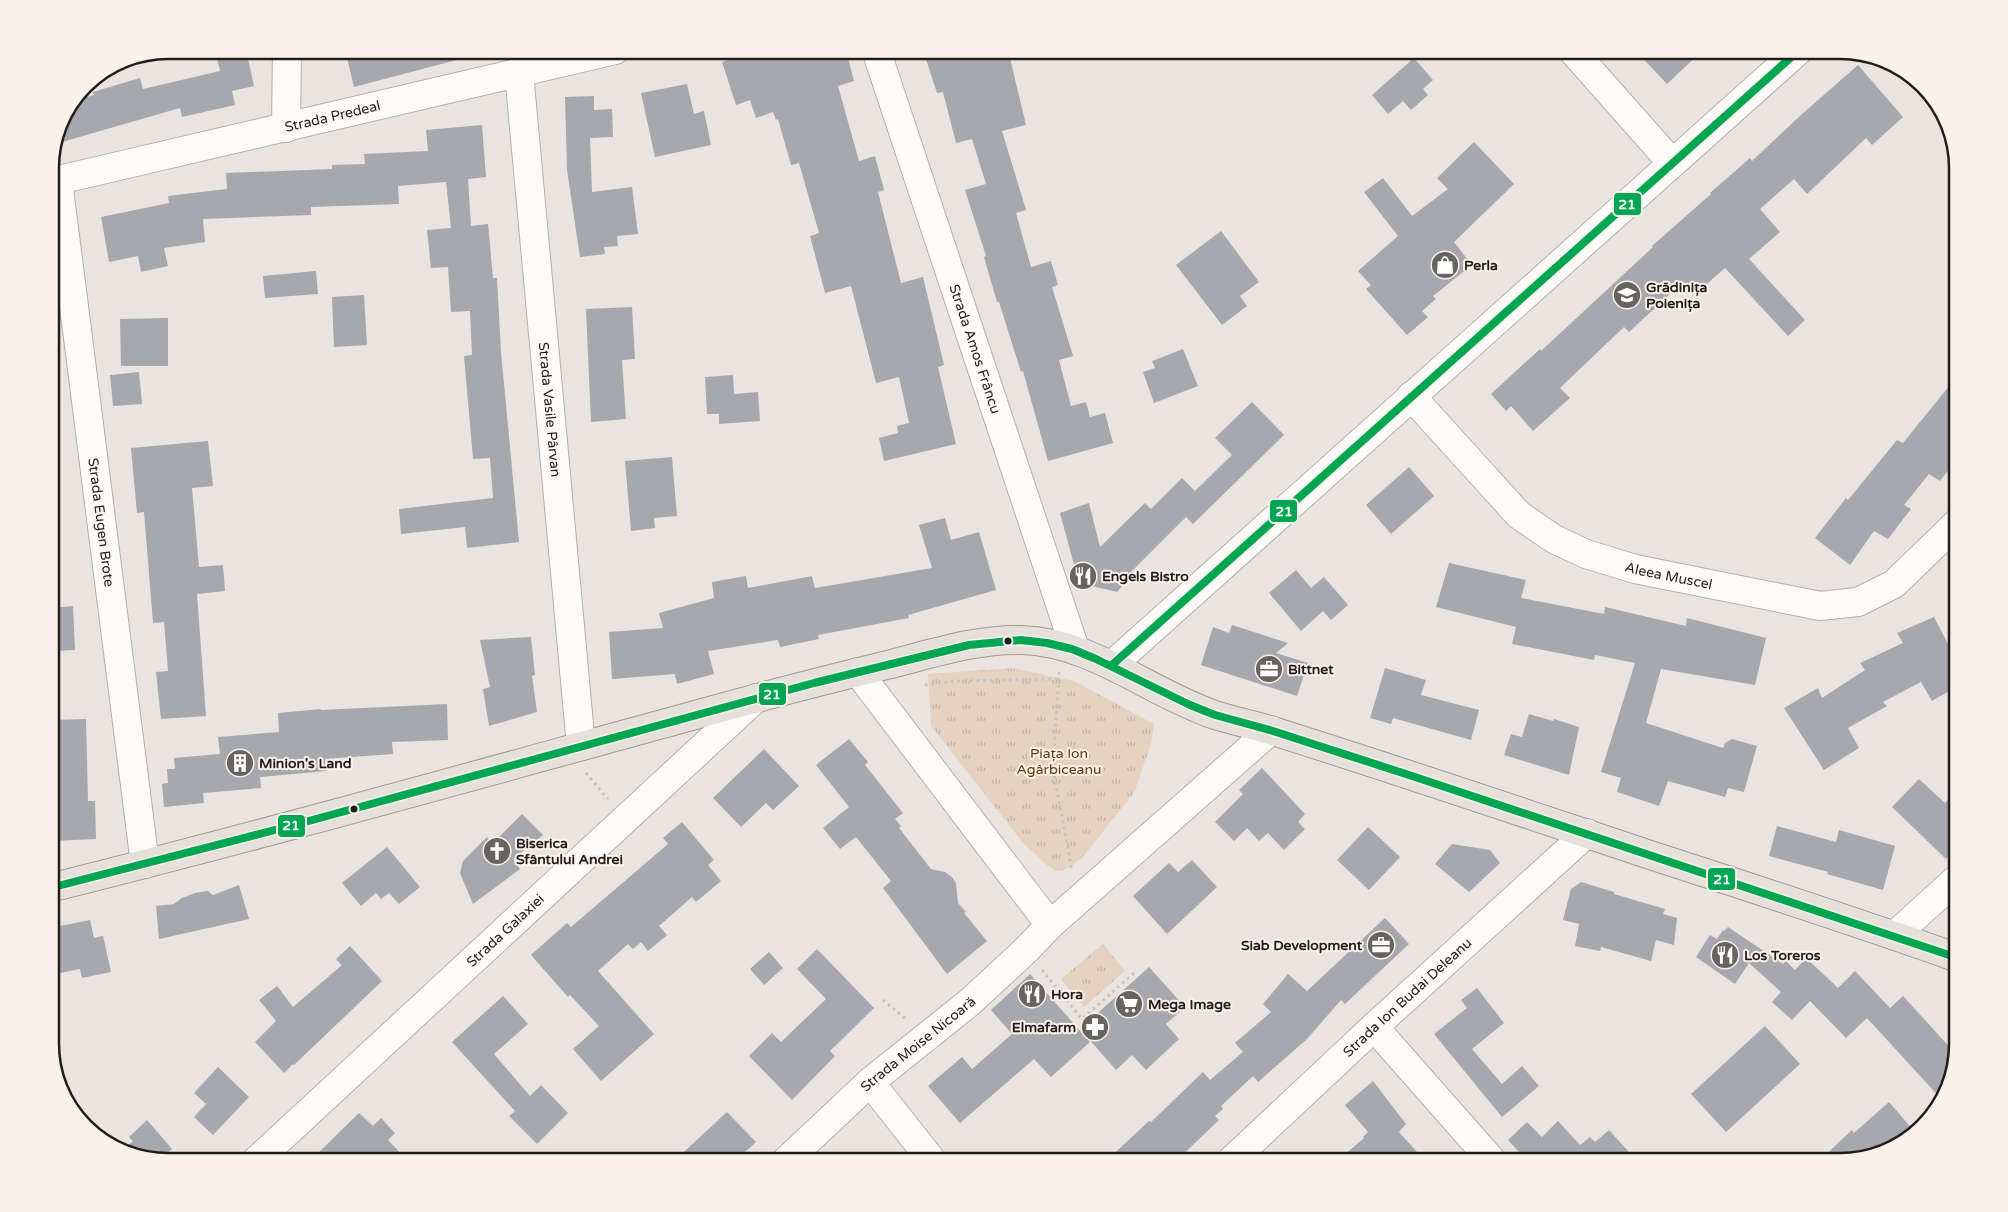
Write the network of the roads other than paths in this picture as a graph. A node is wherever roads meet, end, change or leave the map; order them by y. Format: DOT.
graph roads {
  1 [pos="286,59"];
  2 [pos="577,59"];
  3 [pos="879,59"];
  4 [pos="1580,59"];
  5 [pos="1789,59"];
  6 [pos="519,73"];
  7 [pos="286,128"];
  8 [pos="1672,163"];
  9 [pos="59,181"];
  10 [pos="59,219"];
  11 [pos="1411,396"];
  12 [pos="1949,531"];
  13 [pos="1075,649"];
  14 [pos="1112,665"];
  15 [pos="858,672"];
  16 [pos="756,698"];
  17 [pos="1271,730"];
  18 [pos="574,748"];
  19 [pos="1587,834"];
  20 [pos="145,864"];
  21 [pos="59,886"];
  22 [pos="1949,886"];
  23 [pos="1050,925"];
  24 [pos="1895,935"];
  25 [pos="1949,955"];
  26 [pos="1374,1027"];
  27 [pos="870,1082"];
  28 [pos="265,1153"];
  29 [pos="795,1153"];
  30 [pos="926,1153"];
  31 [pos="1240,1153"];
  32 [pos="1485,1153"];
  1 -- 7 [label="street"];
  2 -- 6 [label="street, Strada Predeal"];
  3 -- 13 [label="street, Strada Amos Frâncu"];
  4 -- 8 [label="street"];
  5 -- 8 [label="street"];
  6 -- 7 [label="street, Strada Predeal"];
  6 -- 18 [label="street, Strada Vasile Pârvan"];
  7 -- 9 [label="street, Strada Predeal"];
  8 -- 11 [label="street"];
  10 -- 20 [label="street, Strada Eugen Brote"];
  11 -- 12 [label="street, Aleea Muscel"];
  11 -- 14 [label="street"];
  13 -- 14 [label="main road"];
  13 -- 15 [label="main road"];
  14 -- 17 [label="main road"];
  15 -- 16 [label="main road"];
  15 -- 23 [label="street"];
  16 -- 18 [label="main road"];
  16 -- 28 [label="street, Strada Galaxiei"];
  17 -- 19 [label="main road"];
  17 -- 23 [label="street"];
  18 -- 20 [label="main road"];
  19 -- 24 [label="main road"];
  19 -- 26 [label="street, Strada Ion Budai Deleanu"];
  20 -- 21 [label="main road"];
  22 -- 24 [label="street"];
  23 -- 27 [label="street, Strada Moise Nicoară"];
  24 -- 25 [label="main road"];
  26 -- 31 [label="street, Strada Ion Budai Deleanu"];
  26 -- 32 [label="street"];
  27 -- 29 [label="street, Strada Moise Nicoară"];
  27 -- 30 [label="street"];
}
